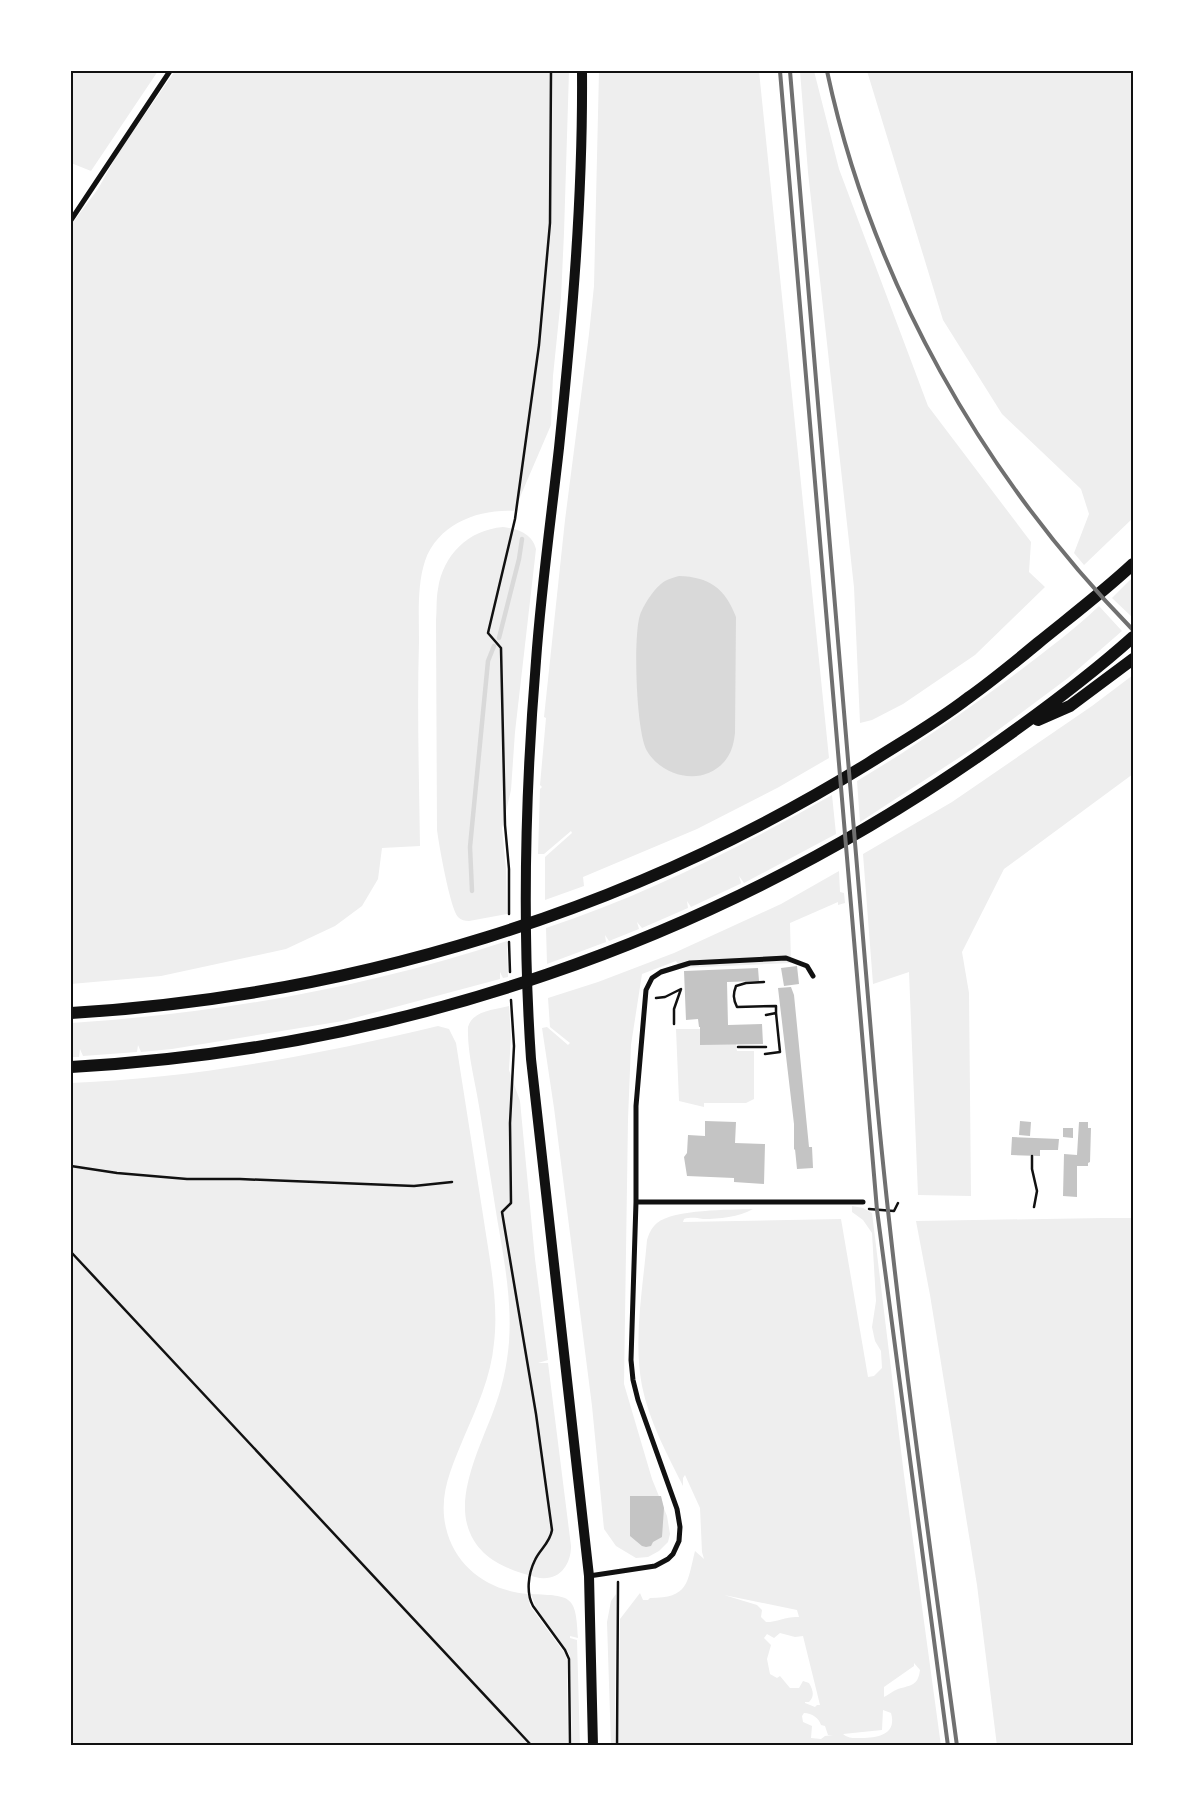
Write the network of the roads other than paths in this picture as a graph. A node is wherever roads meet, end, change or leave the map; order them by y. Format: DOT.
graph roads {
  1 [pos="170,71"];
  2 [pos="582,71"];
  3 [pos="71,220"];
  4 [pos="1133,564"];
  5 [pos="1133,637"];
  6 [pos="1133,660"];
  7 [pos="1011,733"];
  8 [pos="813,976"];
  9 [pos="71,1013"];
  10 [pos="71,1067"];
  11 [pos="636,1202"];
  12 [pos="863,1202"];
  13 [pos="589,1576"];
  14 [pos="593,1746"];
  1 -- 3 [label="street"];
  2 -- 13 [label="main road"];
  4 -- 9 [label="highway"];
  5 -- 7 [label="highway"];
  6 -- 7 [label="highway"];
  7 -- 10 [label="highway"];
  8 -- 11 [label="street"];
  11 -- 12 [label="street"];
  11 -- 13 [label="street"];
  13 -- 14 [label="main road"];
}
